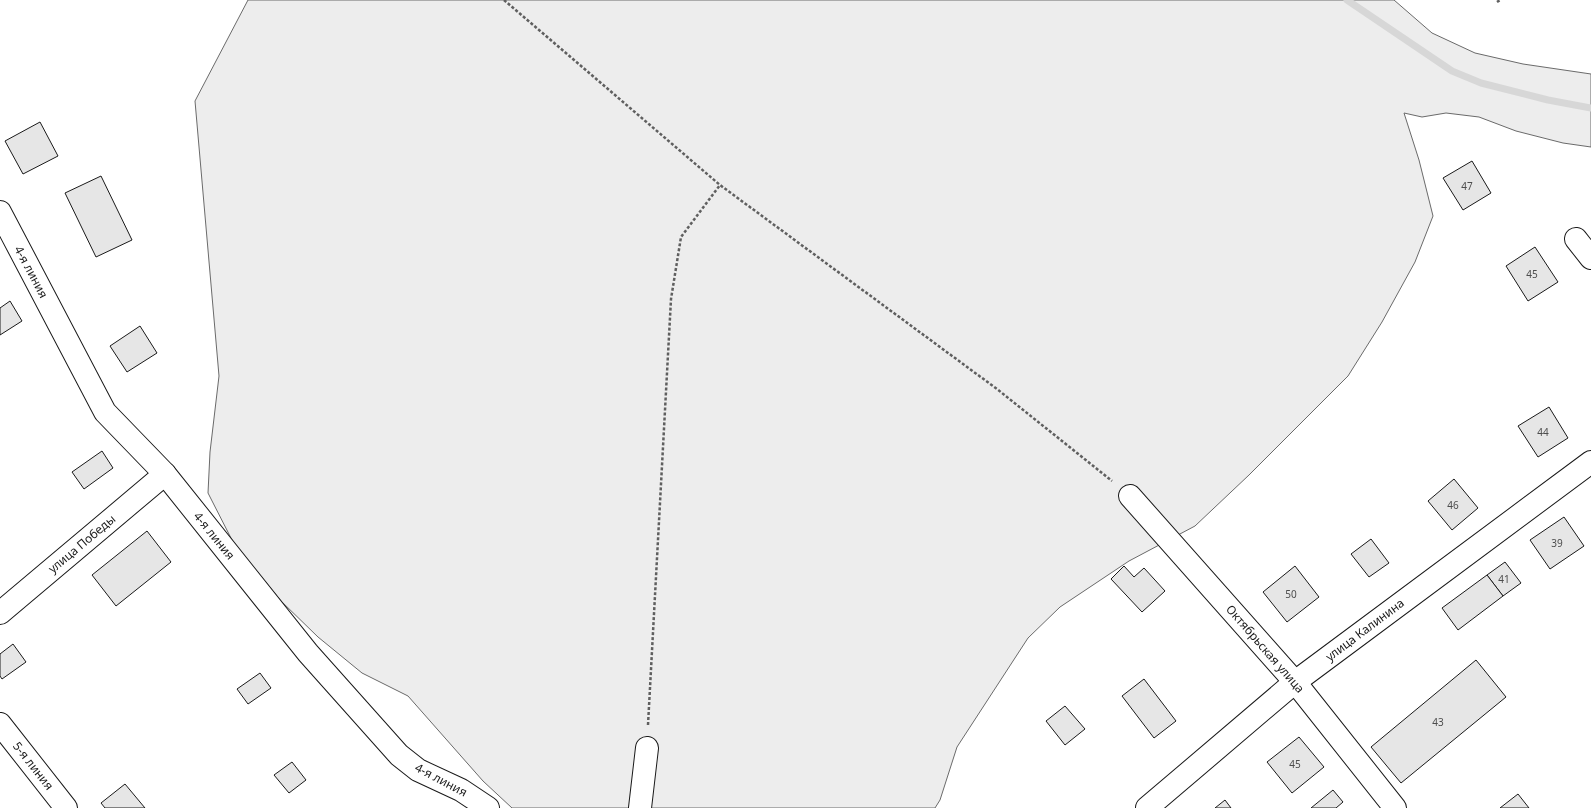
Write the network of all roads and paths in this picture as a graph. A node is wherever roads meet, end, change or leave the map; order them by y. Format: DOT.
graph roads {
  1 [pos="504,0"];
  2 [pos="720,185"];
  3 [pos="0,212"];
  4 [pos="1576,239"];
  5 [pos="1591,258"];
  6 [pos="1591,462"];
  7 [pos="165,474"];
  8 [pos="1130,496"];
  9 [pos="0,613"];
  10 [pos="1295,682"];
  11 [pos="0,724"];
  12 [pos="647,748"];
  13 [pos="66,808"];
  14 [pos="488,808"];
  15 [pos="640,808"];
  16 [pos="1147,808"];
  17 [pos="1395,808"];
  1 -- 2 [label="path"];
  2 -- 8 [label="path"];
  2 -- 12 [label="path"];
  3 -- 7 [label="street, 4-я линия"];
  4 -- 5 [label="street"];
  6 -- 10 [label="street, улица Калинина"];
  7 -- 9 [label="street, улица Победы"];
  7 -- 14 [label="street, 4-я линия"];
  8 -- 10 [label="street, Октябрьская улица"];
  10 -- 16 [label="street, улица Калинина"];
  10 -- 17 [label="street, Октябрьская улица"];
  11 -- 13 [label="street, 5-я линия"];
  12 -- 15 [label="street"];
}
